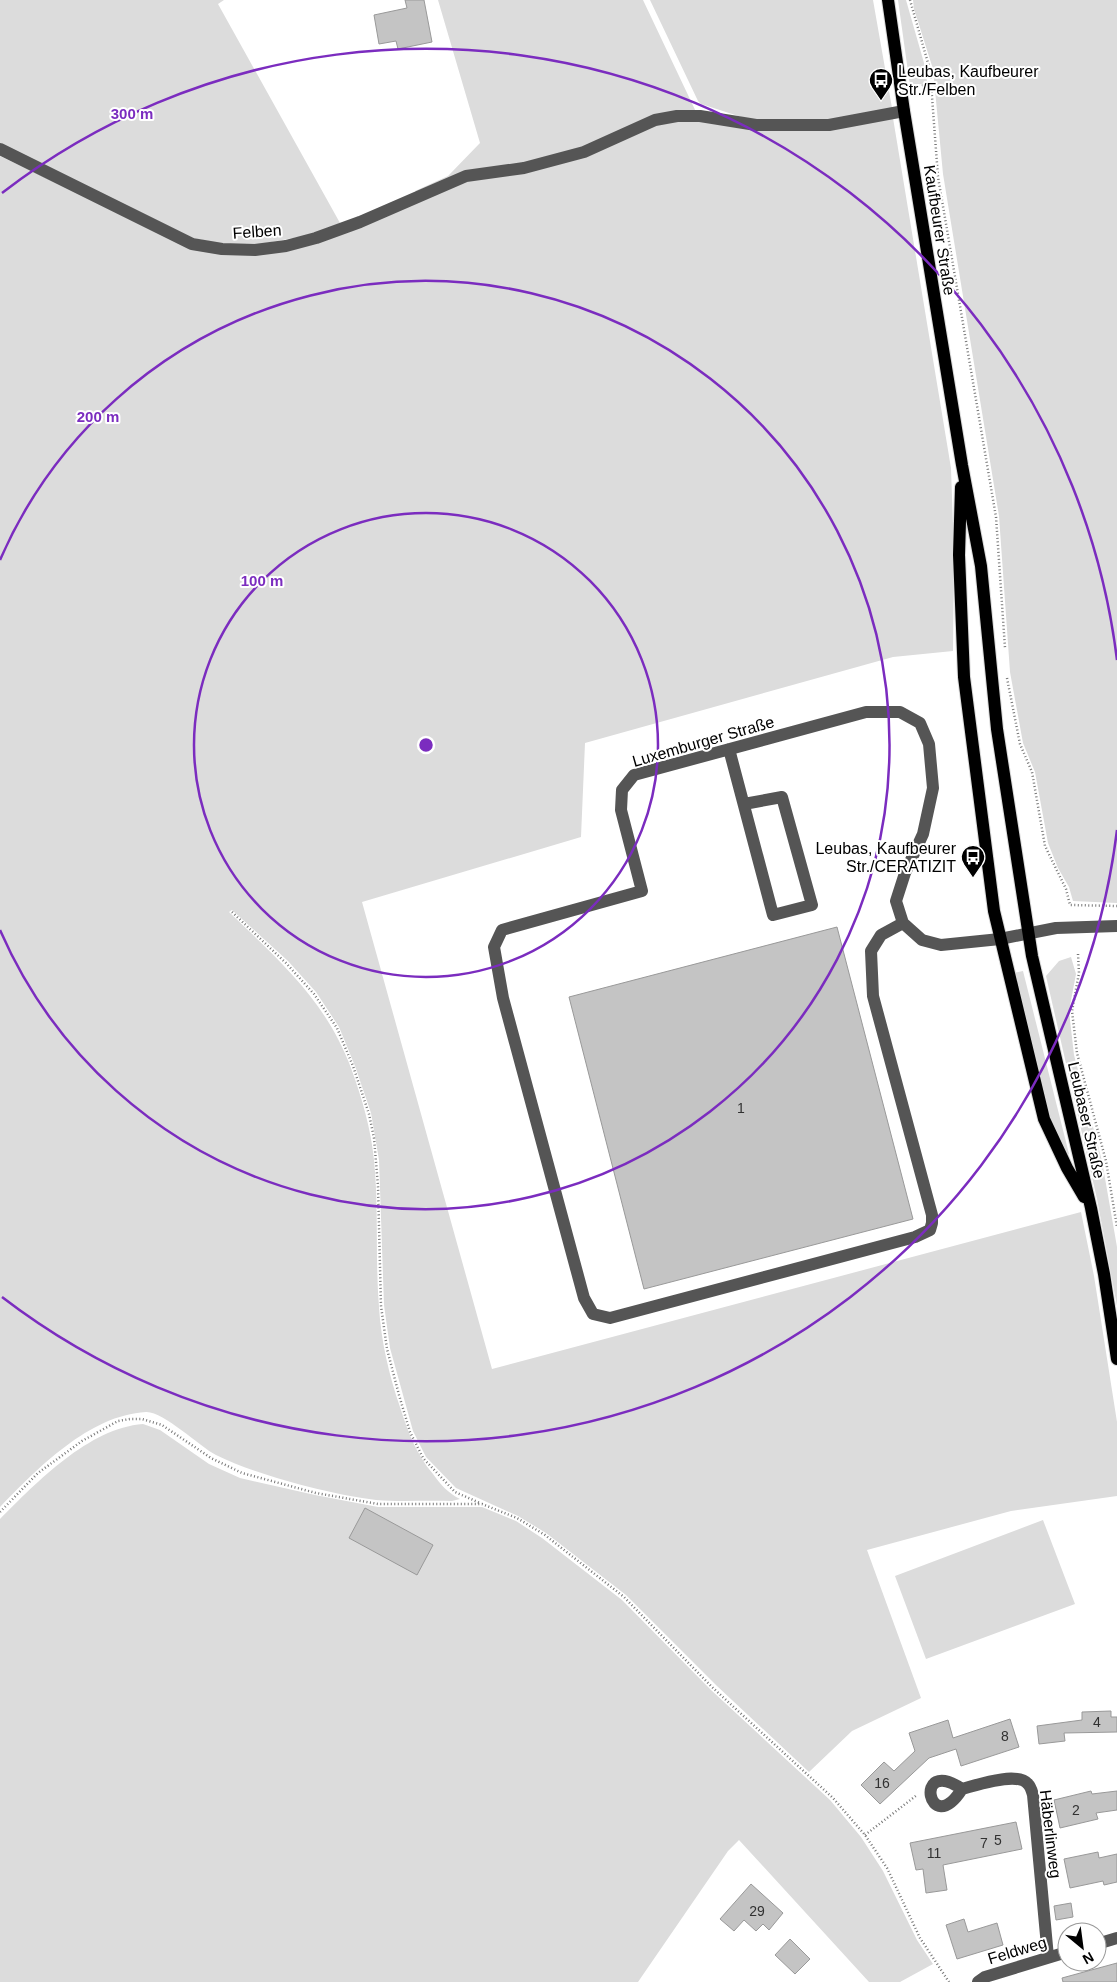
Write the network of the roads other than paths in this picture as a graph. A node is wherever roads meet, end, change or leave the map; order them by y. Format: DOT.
graph roads {
  1 [pos="888,0"];
  2 [pos="904,111"];
  3 [pos="0,149"];
  4 [pos="962,465"];
  5 [pos="729,749"];
  6 [pos="744,804"];
  7 [pos="903,923"];
  8 [pos="1117,926"];
  9 [pos="1029,934"];
  10 [pos="1000,940"];
  11 [pos="1091,1208"];
  12 [pos="1117,1359"];
  13 [pos="962,1789"];
  14 [pos="1057,1955"];
  15 [pos="1048,1957"];
  16 [pos="978,1982"];
  1 -- 2 [label="main road, Kaufbeurer Straße"];
  2 -- 3 [label="street, Felben"];
  2 -- 4 [label="main road, Kaufbeurer Straße"];
  4 -- 9 [label="main road, Leubaser Straße"];
  4 -- 10 [label="main road"];
  5 -- 6 [label="street"];
  5 -- 7 [label="street, Luxemburger Straße"];
  5 -- 7 [label="street, Luxemburger Straße"];
  6 -- 6 [label="street"];
  7 -- 10 [label="street"];
  8 -- 9 [label="street"];
  9 -- 10 [label="street"];
  9 -- 11 [label="main road, Leubaser Straße"];
  10 -- 11 [label="main road"];
  11 -- 12 [label="main road, Leubaser Straße"];
  13 -- 13 [label="street"];
  13 -- 15 [label="street, Häberlinweg"];
  14 -- 15 [label="street, Feldweg"];
  15 -- 16 [label="street, Feldweg"];
}
